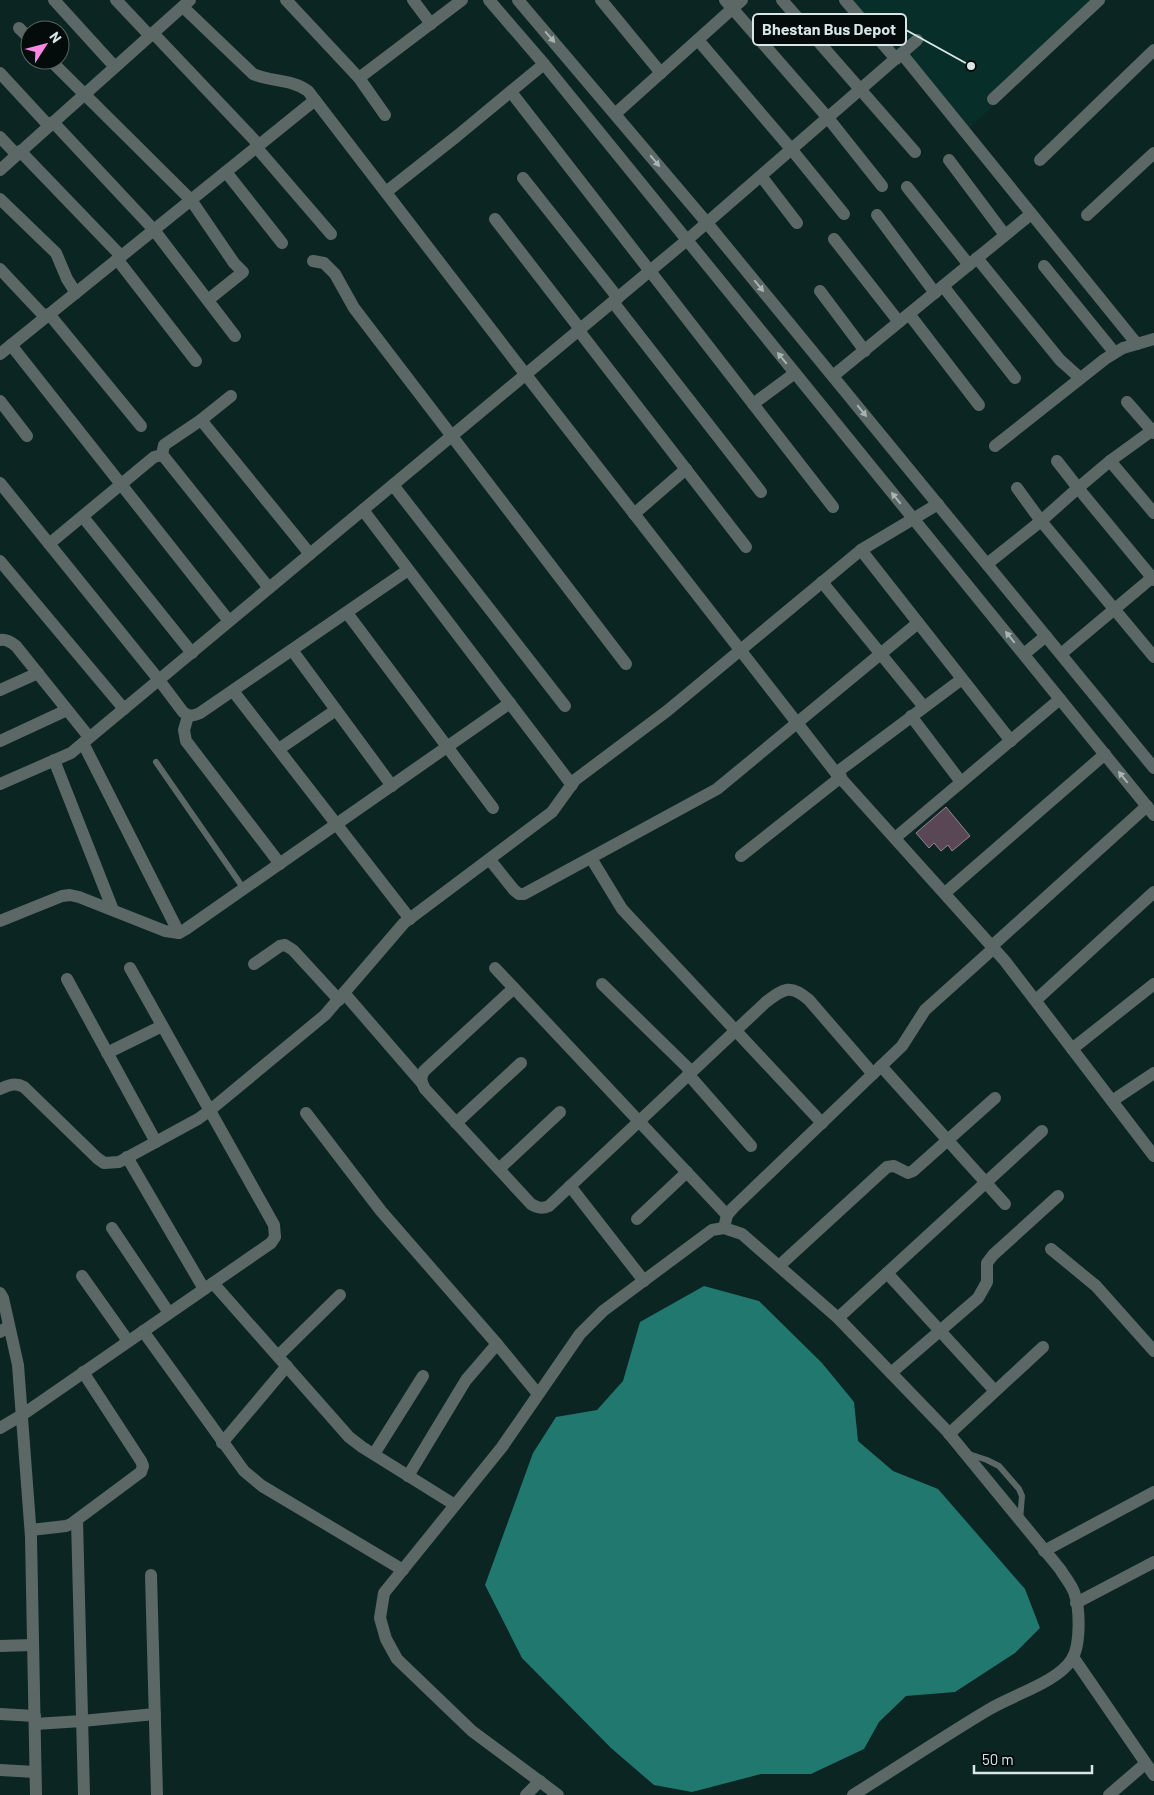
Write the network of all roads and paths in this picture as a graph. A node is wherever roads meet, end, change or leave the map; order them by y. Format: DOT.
graph roads {
  1 [pos="54,0"];
  2 [pos="116,0"];
  3 [pos="286,0"];
  4 [pos="413,0"];
  5 [pos="462,0"];
  6 [pos="489,0"];
  7 [pos="601,0"];
  8 [pos="782,0"];
  9 [pos="845,0"];
  10 [pos="1100,0"];
  11 [pos="185,3"];
  12 [pos="526,3"];
  13 [pos="733,3"];
  14 [pos="431,24"];
  15 [pos="151,35"];
  16 [pos="698,40"];
  17 [pos="917,40"];
  18 [pos="1154,50"];
  19 [pos="899,56"];
  20 [pos="544,64"];
  21 [pos="116,67"];
  22 [pos="60,70"];
  23 [pos="0,73"];
  24 [pos="661,73"];
  25 [pos="359,78"];
  26 [pos="861,90"];
  27 [pos="511,92"];
  28 [pos="84,95"];
  29 [pos="315,100"];
  30 [pos="992,100"];
  31 [pos="615,114"];
  32 [pos="385,115"];
  33 [pos="828,118"];
  34 [pos="51,124"];
  35 [pos="0,137"];
  36 [pos="258,146"];
  37 [pos="792,150"];
  38 [pos="915,152"];
  39 [pos="19,153"];
  40 [pos="1154,153"];
  41 [pos="948,160"];
  42 [pos="1040,160"];
  43 [pos="0,170"];
  44 [pos="226,172"];
  45 [pos="761,176"];
  46 [pos="523,178"];
  47 [pos="882,186"];
  48 [pos="907,187"];
  49 [pos="386,192"];
  50 [pos="0,199"];
  51 [pos="191,200"];
  52 [pos="844,214"];
  53 [pos="1031,214"];
  54 [pos="877,215"];
  55 [pos="1087,215"];
  56 [pos="495,219"];
  57 [pos="707,223"];
  58 [pos="797,223"];
  59 [pos="154,230"];
  60 [pos="331,234"];
  61 [pos="1005,236"];
  62 [pos="834,239"];
  63 [pos="687,240"];
  64 [pos="282,243"];
  65 [pos="119,258"];
  66 [pos="313,261"];
  67 [pos="973,261"];
  68 [pos="1044,266"];
  69 [pos="0,268"];
  70 [pos="650,272"];
  71 [pos="939,290"];
  72 [pos="820,291"];
  73 [pos="76,293"];
  74 [pos="208,300"];
  75 [pos="616,300"];
  76 [pos="47,316"];
  77 [pos="904,318"];
  78 [pos="580,330"];
  79 [pos="235,336"];
  80 [pos="1154,340"];
  81 [pos="1137,344"];
  82 [pos="11,345"];
  83 [pos="865,351"];
  84 [pos="1114,352"];
  85 [pos="0,354"];
  86 [pos="196,361"];
  87 [pos="795,373"];
  88 [pos="526,375"];
  89 [pos="833,376"];
  90 [pos="1015,378"];
  91 [pos="1080,378"];
  92 [pos="231,396"];
  93 [pos="0,401"];
  94 [pos="1127,402"];
  95 [pos="753,404"];
  96 [pos="979,405"];
  97 [pos="201,420"];
  98 [pos="141,426"];
  99 [pos="1153,431"];
  100 [pos="27,436"];
  101 [pos="452,436"];
  102 [pos="995,446"];
  103 [pos="162,455"];
  104 [pos="1057,461"];
  105 [pos="1110,461"];
  106 [pos="686,469"];
  107 [pos="0,483"];
  108 [pos="121,485"];
  109 [pos="393,485"];
  110 [pos="1017,488"];
  111 [pos="1078,488"];
  112 [pos="761,492"];
  113 [pos="938,504"];
  114 [pos="833,507"];
  115 [pos="363,510"];
  116 [pos="1154,513"];
  117 [pos="634,514"];
  118 [pos="83,517"];
  119 [pos="912,518"];
  120 [pos="1042,521"];
  121 [pos="50,544"];
  122 [pos="746,547"];
  123 [pos="861,550"];
  124 [pos="310,554"];
  125 [pos="0,561"];
  126 [pos="987,564"];
  127 [pos="408,570"];
  128 [pos="1153,578"];
  129 [pos="822,582"];
  130 [pos="269,588"];
  131 [pos="1114,608"];
  132 [pos="346,613"];
  133 [pos="229,621"];
  134 [pos="918,623"];
  135 [pos="1046,636"];
  136 [pos="1,638"];
  137 [pos="292,650"];
  138 [pos="741,651"];
  139 [pos="192,652"];
  140 [pos="881,653"];
  141 [pos="1024,654"];
  142 [pos="1061,654"];
  143 [pos="1154,658"];
  144 [pos="626,664"];
  145 [pos="38,673"];
  146 [pos="962,678"];
  147 [pos="159,680"];
  148 [pos="0,690"];
  149 [pos="233,691"];
  150 [pos="1060,699"];
  151 [pos="510,703"];
  152 [pos="565,706"];
  153 [pos="924,707"];
  154 [pos="124,709"];
  155 [pos="67,710"];
  156 [pos="336,710"];
  157 [pos="188,716"];
  158 [pos="911,716"];
  159 [pos="797,723"];
  160 [pos="86,740"];
  161 [pos="0,741"];
  162 [pos="1011,741"];
  163 [pos="447,747"];
  164 [pos="279,749"];
  165 [pos="1105,754"];
  166 [pos="54,760"];
  167 [pos="156,762"];
  168 [pos="1154,768"];
  169 [pos="838,775"];
  170 [pos="961,782"];
  171 [pos="0,784"];
  172 [pos="572,785"];
  173 [pos="392,786"];
  174 [pos="493,808"];
  175 [pos="1151,811"];
  176 [pos="337,824"];
  177 [pos="895,838"];
  178 [pos="741,856"];
  179 [pos="591,858"];
  180 [pos="490,860"];
  181 [pos="280,864"];
  182 [pos="244,889"];
  183 [pos="1154,892"];
  184 [pos="945,893"];
  185 [pos="113,910"];
  186 [pos="410,919"];
  187 [pos="0,921"];
  188 [pos="179,933"];
  189 [pos="993,947"];
  190 [pos="254,964"];
  191 [pos="130,968"];
  192 [pos="496,968"];
  193 [pos="67,979"];
  194 [pos="602,984"];
  195 [pos="1154,984"];
  196 [pos="514,988"];
  197 [pos="342,996"];
  198 [pos="1036,1000"];
  199 [pos="162,1026"];
  200 [pos="736,1029"];
  201 [pos="1072,1049"];
  202 [pos="107,1053"];
  203 [pos="521,1063"];
  204 [pos="877,1070"];
  205 [pos="690,1072"];
  206 [pos="1154,1074"];
  207 [pos="422,1083"];
  208 [pos="0,1089"];
  209 [pos="995,1098"];
  210 [pos="1112,1101"];
  211 [pos="209,1111"];
  212 [pos="560,1112"];
  213 [pos="306,1113"];
  214 [pos="638,1120"];
  215 [pos="456,1123"];
  216 [pos="822,1123"];
  217 [pos="1042,1131"];
  218 [pos="948,1141"];
  219 [pos="156,1142"];
  220 [pos="751,1146"];
  221 [pos="1154,1156"];
  222 [pos="128,1157"];
  223 [pos="498,1169"];
  224 [pos="687,1172"];
  225 [pos="985,1182"];
  226 [pos="570,1186"];
  227 [pos="1058,1196"];
  228 [pos="1005,1204"];
  229 [pos="637,1219"];
  230 [pos="725,1222"];
  231 [pos="112,1228"];
  232 [pos="1051,1249"];
  233 [pos="779,1266"];
  234 [pos="887,1273"];
  235 [pos="82,1276"];
  236 [pos="644,1281"];
  237 [pos="209,1286"];
  238 [pos="0,1293"];
  239 [pos="340,1294"];
  240 [pos="169,1313"];
  241 [pos="838,1318"];
  242 [pos="4,1329"];
  243 [pos="939,1330"];
  244 [pos="143,1331"];
  245 [pos="128,1342"];
  246 [pos="497,1344"];
  247 [pos="1042,1347"];
  248 [pos="1154,1351"];
  249 [pos="282,1361"];
  250 [pos="83,1372"];
  251 [pos="891,1373"];
  252 [pos="424,1376"];
  253 [pos="995,1391"];
  254 [pos="538,1394"];
  255 [pos="22,1415"];
  256 [pos="0,1428"];
  257 [pos="949,1434"];
  258 [pos="222,1443"];
  259 [pos="963,1452"];
  260 [pos="374,1454"];
  261 [pos="408,1476"];
  262 [pos="1154,1492"];
  263 [pos="455,1505"];
  264 [pos="77,1520"];
  265 [pos="1020,1521"];
  266 [pos="31,1530"];
  267 [pos="1044,1550"];
  268 [pos="1154,1562"];
  269 [pos="403,1570"];
  270 [pos="151,1575"];
  271 [pos="1076,1603"];
  272 [pos="33,1645"];
  273 [pos="0,1646"];
  274 [pos="1073,1657"];
  275 [pos="0,1714"];
  276 [pos="155,1714"];
  277 [pos="35,1720"];
  278 [pos="82,1721"];
  279 [pos="1145,1764"];
  280 [pos="0,1770"];
  281 [pos="35,1772"];
  282 [pos="1154,1775"];
  283 [pos="540,1782"];
  284 [pos="36,1795"];
  285 [pos="84,1795"];
  286 [pos="157,1795"];
  287 [pos="526,1795"];
  288 [pos="558,1795"];
  289 [pos="853,1795"];
  290 [pos="1109,1795"];
  1 -- 21 [label="street"];
  2 -- 15 [label="street"];
  3 -- 25 [label="street"];
  4 -- 14 [label="street"];
  5 -- 14 [label="street"];
  6 -- 20 [label="street"];
  7 -- 24 [label="street"];
  8 -- 26 [label="street"];
  9 -- 19 [label="street"];
  10 -- 30 [label="street"];
  11 -- 15 [label="street"];
  11 -- 29 [label="street"];
  12 -- 31 [label="street, one-way"];
  13 -- 16 [label="street"];
  13 -- 33 [label="street"];
  14 -- 25 [label="street"];
  15 -- 21 [label="street"];
  15 -- 36 [label="street"];
  16 -- 24 [label="street"];
  16 -- 37 [label="street"];
  17 -- 19 [label="street"];
  18 -- 42 [label="street"];
  19 -- 26 [label="street"];
  19 -- 53 [label="street"];
  20 -- 27 [label="street"];
  20 -- 63 [label="street"];
  21 -- 28 [label="street"];
  22 -- 28 [label="street"];
  23 -- 34 [label="street"];
  24 -- 31 [label="street"];
  25 -- 32 [label="street"];
  26 -- 33 [label="street"];
  26 -- 38 [label="street"];
  27 -- 49 [label="street"];
  27 -- 70 [label="street"];
  28 -- 34 [label="street"];
  28 -- 51 [label="street"];
  29 -- 36 [label="street"];
  29 -- 49 [label="street"];
  31 -- 57 [label="street, one-way"];
  33 -- 37 [label="street"];
  33 -- 47 [label="street"];
  34 -- 39 [label="street"];
  34 -- 59 [label="street"];
  35 -- 39 [label="street"];
  36 -- 44 [label="street"];
  36 -- 60 [label="street"];
  37 -- 45 [label="street"];
  37 -- 52 [label="street"];
  39 -- 43 [label="street"];
  39 -- 65 [label="street"];
  40 -- 55 [label="street"];
  41 -- 61 [label="street"];
  44 -- 51 [label="street"];
  44 -- 64 [label="street"];
  45 -- 57 [label="street"];
  45 -- 58 [label="street"];
  46 -- 75 [label="street"];
  48 -- 67 [label="street"];
  49 -- 88 [label="street"];
  50 -- 73 [label="street"];
  51 -- 59 [label="street"];
  51 -- 74 [label="street"];
  53 -- 61 [label="street"];
  53 -- 81 [label="street"];
  54 -- 71 [label="street"];
  56 -- 78 [label="street"];
  57 -- 63 [label="street"];
  57 -- 89 [label="street, one-way"];
  59 -- 65 [label="street"];
  59 -- 74 [label="street"];
  61 -- 67 [label="street"];
  62 -- 77 [label="street"];
  63 -- 70 [label="street"];
  87 -- 63 [label="street, one-way"];
  65 -- 73 [label="street"];
  65 -- 86 [label="street"];
  66 -- 101 [label="street"];
  67 -- 71 [label="street"];
  67 -- 91 [label="street"];
  68 -- 84 [label="street"];
  69 -- 76 [label="street"];
  70 -- 75 [label="street"];
  70 -- 95 [label="street"];
  71 -- 77 [label="street"];
  71 -- 90 [label="street"];
  72 -- 83 [label="street"];
  73 -- 76 [label="street"];
  74 -- 79 [label="street"];
  75 -- 78 [label="street"];
  75 -- 112 [label="street"];
  76 -- 82 [label="street"];
  76 -- 98 [label="street"];
  77 -- 83 [label="street"];
  77 -- 96 [label="street"];
  78 -- 88 [label="street"];
  78 -- 106 [label="street"];
  80 -- 81 [label="street"];
  81 -- 84 [label="street"];
  82 -- 85 [label="street"];
  82 -- 108 [label="street"];
  83 -- 89 [label="street"];
  84 -- 91 [label="street"];
  87 -- 95 [label="street"];
  119 -- 87 [label="street, one-way"];
  88 -- 101 [label="street"];
  88 -- 117 [label="street"];
  89 -- 113 [label="street, one-way"];
  91 -- 102 [label="street"];
  92 -- 97 [label="street"];
  93 -- 100 [label="street"];
  94 -- 99 [label="street"];
  95 -- 114 [label="street"];
  97 -- 103 [label="street"];
  97 -- 124 [label="street"];
  99 -- 105 [label="street"];
  101 -- 109 [label="street"];
  101 -- 144 [label="street"];
  103 -- 108 [label="street"];
  103 -- 130 [label="street"];
  104 -- 111 [label="street"];
  105 -- 111 [label="street"];
  105 -- 116 [label="street"];
  106 -- 117 [label="street"];
  106 -- 122 [label="street"];
  107 -- 121 [label="street"];
  108 -- 118 [label="street"];
  108 -- 133 [label="street"];
  109 -- 115 [label="street"];
  109 -- 152 [label="street"];
  110 -- 120 [label="street"];
  111 -- 120 [label="street"];
  111 -- 128 [label="street"];
  113 -- 119 [label="street"];
  113 -- 126 [label="street"];
  115 -- 124 [label="street"];
  115 -- 127 [label="street"];
  117 -- 138 [label="street"];
  118 -- 121 [label="street"];
  118 -- 139 [label="street"];
  119 -- 123 [label="street"];
  141 -- 119 [label="street, one-way"];
  120 -- 126 [label="street"];
  120 -- 131 [label="street"];
  121 -- 147 [label="street"];
  123 -- 129 [label="street"];
  123 -- 134 [label="street"];
  124 -- 130 [label="street"];
  125 -- 154 [label="street"];
  126 -- 135 [label="street"];
  127 -- 132 [label="street"];
  127 -- 151 [label="street"];
  128 -- 131 [label="street"];
  129 -- 138 [label="street"];
  129 -- 140 [label="street"];
  130 -- 133 [label="street"];
  131 -- 142 [label="street"];
  131 -- 143 [label="street"];
  132 -- 137 [label="street"];
  132 -- 163 [label="street"];
  133 -- 139 [label="street"];
  134 -- 140 [label="street"];
  134 -- 146 [label="street"];
  135 -- 141 [label="street"];
  135 -- 142 [label="street"];
  136 -- 145 [label="street"];
  137 -- 149 [label="street"];
  137 -- 156 [label="street"];
  138 -- 159 [label="street"];
  138 -- 172 [label="street"];
  139 -- 147 [label="street"];
  140 -- 153 [label="street"];
  140 -- 159 [label="street"];
  141 -- 150 [label="street"];
  142 -- 168 [label="street"];
  145 -- 148 [label="street"];
  145 -- 155 [label="street"];
  146 -- 153 [label="street"];
  146 -- 162 [label="street"];
  147 -- 154 [label="street"];
  147 -- 157 [label="street"];
  149 -- 157 [label="street"];
  149 -- 164 [label="street"];
  150 -- 162 [label="street"];
  150 -- 165 [label="street"];
  151 -- 163 [label="street"];
  151 -- 172 [label="street"];
  153 -- 158 [label="street"];
  154 -- 160 [label="street"];
  155 -- 160 [label="street"];
  155 -- 161 [label="street"];
  156 -- 164 [label="street"];
  156 -- 173 [label="street"];
  157 -- 181 [label="street"];
  158 -- 169 [label="street"];
  158 -- 170 [label="street"];
  159 -- 169 [label="street"];
  159 -- 179 [label="street"];
  160 -- 166 [label="street"];
  160 -- 188 [label="street"];
  162 -- 170 [label="street"];
  163 -- 173 [label="street"];
  163 -- 174 [label="street"];
  164 -- 176 [label="street"];
  175 -- 165 [label="street, one-way"];
  165 -- 184 [label="street"];
  166 -- 171 [label="street"];
  166 -- 185 [label="street"];
  167 -- 182 [label="lane"];
  169 -- 177 [label="street"];
  169 -- 178 [label="street"];
  170 -- 177 [label="street"];
  172 -- 180 [label="street"];
  173 -- 176 [label="street"];
  175 -- 189 [label="street"];
  176 -- 181 [label="street"];
  176 -- 186 [label="street"];
  177 -- 184 [label="street"];
  179 -- 180 [label="street"];
  179 -- 200 [label="street"];
  180 -- 186 [label="street"];
  181 -- 182 [label="street"];
  182 -- 188 [label="street"];
  183 -- 198 [label="street"];
  184 -- 189 [label="street"];
  185 -- 187 [label="street"];
  185 -- 188 [label="street"];
  186 -- 197 [label="street"];
  189 -- 198 [label="street"];
  189 -- 204 [label="street"];
  190 -- 197 [label="street"];
  191 -- 199 [label="street"];
  192 -- 196 [label="street"];
  193 -- 202 [label="street"];
  194 -- 205 [label="street"];
  195 -- 201 [label="street"];
  196 -- 207 [label="street"];
  196 -- 214 [label="street"];
  197 -- 207 [label="street"];
  197 -- 211 [label="street"];
  198 -- 201 [label="street"];
  199 -- 202 [label="street"];
  199 -- 211 [label="street"];
  200 -- 204 [label="street"];
  200 -- 205 [label="street"];
  200 -- 216 [label="street"];
  201 -- 210 [label="street"];
  202 -- 219 [label="street"];
  203 -- 215 [label="street"];
  204 -- 216 [label="street"];
  204 -- 218 [label="street"];
  205 -- 214 [label="street"];
  205 -- 220 [label="street"];
  206 -- 210 [label="street"];
  207 -- 215 [label="street"];
  208 -- 222 [label="street"];
  209 -- 218 [label="street"];
  210 -- 221 [label="street"];
  211 -- 219 [label="street"];
  211 -- 237 [label="street"];
  212 -- 223 [label="street"];
  213 -- 246 [label="street"];
  214 -- 224 [label="street"];
  214 -- 226 [label="street"];
  215 -- 223 [label="street"];
  216 -- 230 [label="street"];
  217 -- 225 [label="street"];
  218 -- 225 [label="street"];
  218 -- 233 [label="street"];
  219 -- 222 [label="street"];
  222 -- 237 [label="street"];
  223 -- 226 [label="street"];
  224 -- 229 [label="street"];
  224 -- 230 [label="street"];
  225 -- 228 [label="street"];
  225 -- 234 [label="street"];
  226 -- 236 [label="street"];
  227 -- 243 [label="street"];
  230 -- 233 [label="street"];
  230 -- 236 [label="street"];
  231 -- 240 [label="street"];
  232 -- 248 [label="street"];
  233 -- 241 [label="street"];
  234 -- 241 [label="street"];
  234 -- 243 [label="street"];
  235 -- 245 [label="street"];
  236 -- 254 [label="street"];
  237 -- 240 [label="street"];
  237 -- 249 [label="street"];
  238 -- 242 [label="street"];
  239 -- 249 [label="street"];
  240 -- 244 [label="street"];
  241 -- 251 [label="street"];
  242 -- 255 [label="street"];
  243 -- 251 [label="street"];
  243 -- 253 [label="street"];
  244 -- 245 [label="street"];
  244 -- 258 [label="street"];
  245 -- 250 [label="street"];
  246 -- 254 [label="street"];
  246 -- 261 [label="street"];
  247 -- 253 [label="street"];
  249 -- 258 [label="street"];
  249 -- 260 [label="street"];
  250 -- 255 [label="street"];
  250 -- 264 [label="street"];
  251 -- 257 [label="street"];
  252 -- 260 [label="street"];
  253 -- 257 [label="street"];
  254 -- 263 [label="street"];
  255 -- 256 [label="street"];
  255 -- 266 [label="street"];
  257 -- 259 [label="street"];
  258 -- 269 [label="street"];
  259 -- 265 [label="street"];
  259 -- 265 [label="lane"];
  260 -- 261 [label="street"];
  261 -- 263 [label="street"];
  262 -- 267 [label="street"];
  263 -- 269 [label="street"];
  264 -- 266 [label="street"];
  264 -- 278 [label="street"];
  265 -- 267 [label="street"];
  266 -- 272 [label="street"];
  267 -- 271 [label="street"];
  268 -- 271 [label="street"];
  269 -- 283 [label="street"];
  270 -- 276 [label="street"];
  271 -- 274 [label="street"];
  272 -- 273 [label="street"];
  272 -- 277 [label="street"];
  274 -- 279 [label="street"];
  274 -- 289 [label="street"];
  275 -- 277 [label="street"];
  276 -- 278 [label="street"];
  276 -- 286 [label="street"];
  277 -- 278 [label="street"];
  277 -- 281 [label="street"];
  278 -- 285 [label="street"];
  279 -- 282 [label="street"];
  279 -- 290 [label="street"];
  280 -- 281 [label="street"];
  281 -- 284 [label="street"];
  283 -- 287 [label="street"];
  283 -- 288 [label="street"];
}
